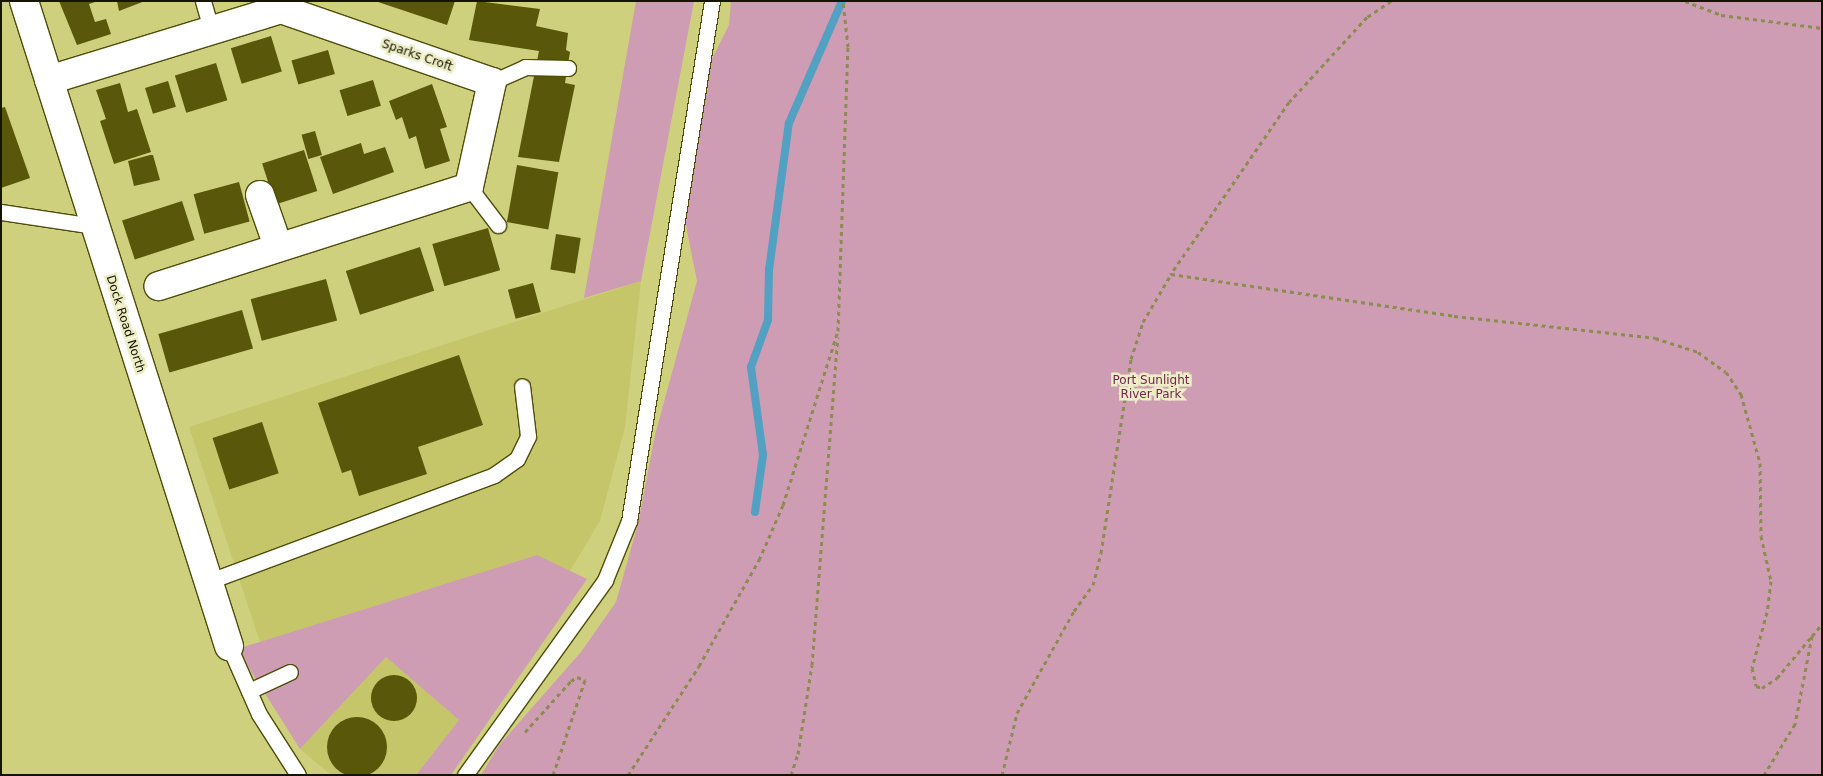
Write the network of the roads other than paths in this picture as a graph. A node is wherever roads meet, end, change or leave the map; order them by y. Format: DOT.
graph roads {
  1 [pos="24,1"];
  2 [pos="203,1"];
  3 [pos="712,1"];
  4 [pos="212,29"];
  5 [pos="568,68"];
  6 [pos="49,80"];
  7 [pos="492,82"];
  8 [pos="469,187"];
  9 [pos="260,195"];
  10 [pos="1,212"];
  11 [pos="498,225"];
  12 [pos="94,226"];
  13 [pos="278,246"];
  14 [pos="158,286"];
  15 [pos="522,386"];
  16 [pos="207,582"];
  17 [pos="229,646"];
  18 [pos="290,672"];
  19 [pos="249,691"];
  20 [pos="298,775"];
  21 [pos="465,775"];
  1 -- 6 [label="street, Dock Road North"];
  2 -- 4 [label="lane"];
  3 -- 21 [label="lane"];
  4 -- 6 [label="street, Sparks Croft"];
  4 -- 7 [label="street, Sparks Croft"];
  5 -- 7 [label="lane"];
  6 -- 12 [label="street, Dock Road North"];
  7 -- 8 [label="street"];
  8 -- 11 [label="lane"];
  8 -- 13 [label="street"];
  9 -- 13 [label="street"];
  10 -- 12 [label="lane"];
  12 -- 16 [label="street, Dock Road North"];
  13 -- 14 [label="street"];
  15 -- 16 [label="lane"];
  16 -- 17 [label="street, Dock Road North"];
  17 -- 19 [label="lane"];
  18 -- 19 [label="lane"];
  19 -- 20 [label="lane"];
}
